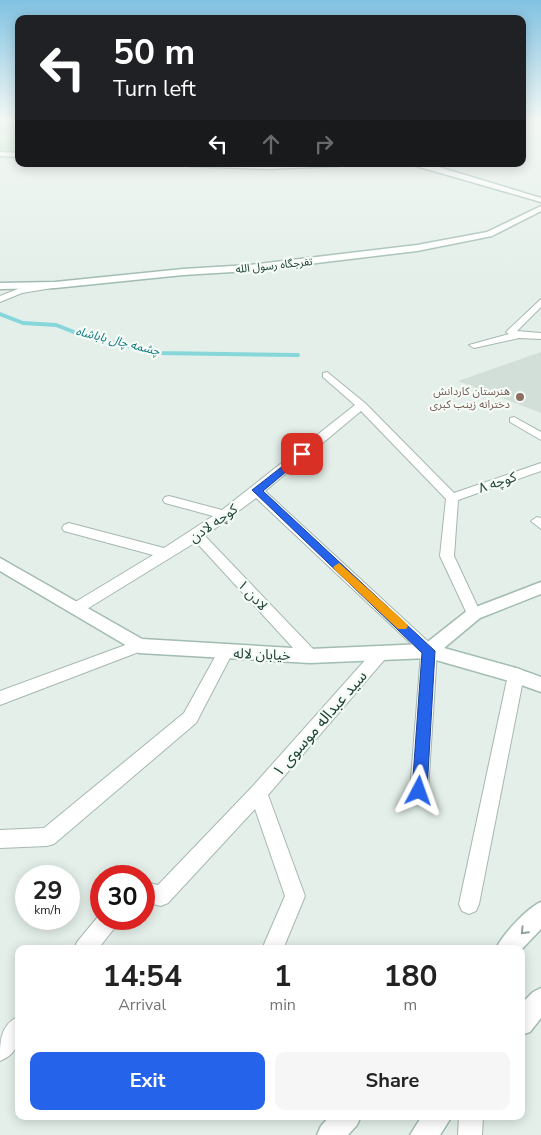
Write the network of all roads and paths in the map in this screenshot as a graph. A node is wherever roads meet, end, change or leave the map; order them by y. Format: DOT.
graph roads {
  1 [pos="453,173"];
  2 [pos="541,200"];
  3 [pos="541,208"];
  4 [pos="54,285"];
  5 [pos="0,286"];
  6 [pos="0,299"];
  7 [pos="541,302"];
  8 [pos="519,336"];
  9 [pos="541,336"];
  10 [pos="474,345"];
  11 [pos="327,375"];
  12 [pos="361,405"];
  13 [pos="514,420"];
  14 [pos="541,437"];
  15 [pos="541,467"];
  16 [pos="257,490"];
  17 [pos="452,498"];
  18 [pos="169,500"];
  19 [pos="224,515"];
  20 [pos="69,528"];
  21 [pos="197,535"];
  22 [pos="167,554"];
  23 [pos="0,564"];
  24 [pos="541,588"];
  25 [pos="78,608"];
  26 [pos="474,614"];
  27 [pos="139,646"];
  28 [pos="429,651"];
  29 [pos="225,652"];
  30 [pos="380,654"];
  31 [pos="310,656"];
  32 [pos="516,675"];
  33 [pos="541,685"];
  34 [pos="0,698"];
  35 [pos="419,791"];
  36 [pos="258,793"];
  37 [pos="0,839"];
  38 [pos="155,895"];
  39 [pos="469,904"];
  40 [pos="541,914"];
  41 [pos="100,930"];
  42 [pos="87,945"];
  43 [pos="274,945"];
  44 [pos="511,945"];
  45 [pos="541,1000"];
  46 [pos="525,1018"];
  47 [pos="15,1032"];
  48 [pos="0,1050"];
  49 [pos="344,1120"];
  50 [pos="436,1120"];
  51 [pos="471,1120"];
  52 [pos="330,1135"];
  53 [pos="423,1135"];
  54 [pos="470,1135"];
  1 -- 2 [label="street"];
  3 -- 4 [label="street, تفرجگاه رسول الله"];
  4 -- 5 [label="street, تفرجگاه رسول الله"];
  4 -- 6 [label="street"];
  7 -- 8 [label="street"];
  8 -- 9 [label="street"];
  8 -- 10 [label="street"];
  11 -- 12 [label="street"];
  12 -- 16 [label="street, کوچه لادن"];
  12 -- 17 [label="street"];
  13 -- 14 [label="street"];
  15 -- 17 [label="street, کوچه ۸"];
  16 -- 19 [label="street, کوچه لادن"];
  16 -- 28 [label="street"];
  17 -- 26 [label="street"];
  18 -- 19 [label="street"];
  19 -- 21 [label="street, کوچه لادن"];
  20 -- 22 [label="street"];
  21 -- 22 [label="street, کوچه لادن"];
  21 -- 31 [label="street, لادن ۱"];
  22 -- 25 [label="street, کوچه لادن"];
  23 -- 25 [label="street, خیابان لاله"];
  24 -- 26 [label="street"];
  25 -- 27 [label="street, خیابان لاله"];
  26 -- 28 [label="street"];
  27 -- 29 [label="street, خیابان لاله"];
  27 -- 34 [label="street"];
  28 -- 30 [label="street, خیابان لاله"];
  28 -- 32 [label="street, خیابان لاله"];
  28 -- 35 [label="street"];
  29 -- 31 [label="street, خیابان لاله"];
  29 -- 37 [label="street"];
  30 -- 31 [label="street, خیابان لاله"];
  30 -- 36 [label="street, سید عبداله موسوی ۱"];
  32 -- 33 [label="street, خیابان لاله"];
  32 -- 39 [label="street"];
  36 -- 38 [label="street, سید عبداله موسوی ۱"];
  36 -- 43 [label="street"];
  40 -- 44 [label="street, one-way"];
  41 -- 42 [label="street"];
  45 -- 46 [label="street"];
  47 -- 48 [label="street"];
  49 -- 52 [label="street"];
  50 -- 53 [label="street"];
  51 -- 54 [label="street"];
}
